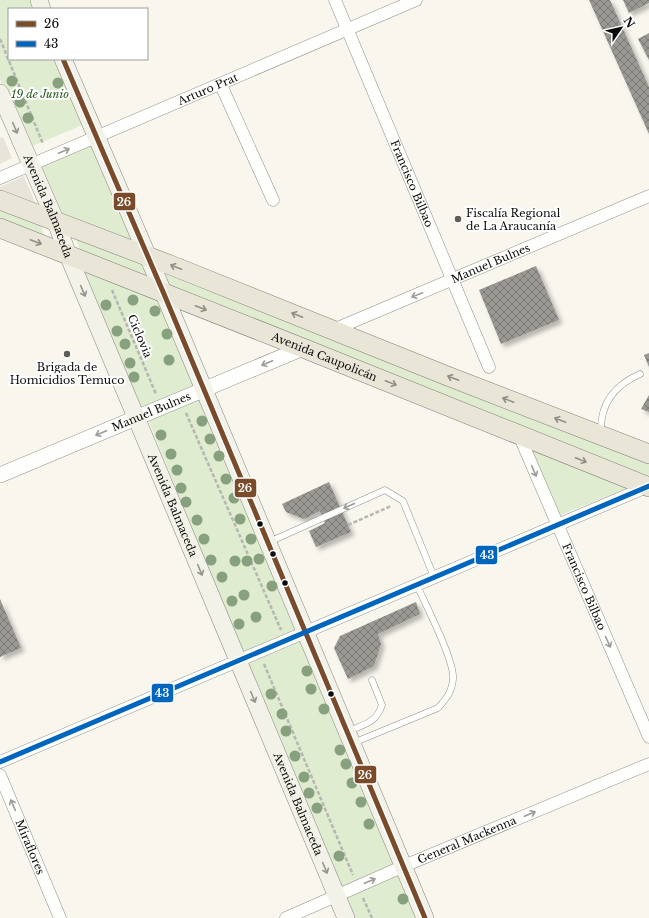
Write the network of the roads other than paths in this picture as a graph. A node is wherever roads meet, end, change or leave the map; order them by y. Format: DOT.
graph roads {
  1 [pos="335,0"];
  2 [pos="416,0"];
  3 [pos="347,30"];
  4 [pos="64,60"];
  5 [pos="221,84"];
  6 [pos="0,93"];
  7 [pos="97,138"];
  8 [pos="31,165"];
  9 [pos="0,178"];
  10 [pos="649,196"];
  11 [pos="0,200"];
  12 [pos="273,200"];
  13 [pos="56,222"];
  14 [pos="0,228"];
  15 [pos="68,255"];
  16 [pos="148,256"];
  17 [pos="453,280"];
  18 [pos="164,294"];
  19 [pos="333,330"];
  20 [pos="359,341"];
  21 [pos="303,348"];
  22 [pos="489,366"];
  23 [pos="640,374"];
  24 [pos="204,390"];
  25 [pos="137,418"];
  26 [pos="519,435"];
  27 [pos="601,436"];
  28 [pos="649,454"];
  29 [pos="0,475"];
  30 [pos="649,485"];
  31 [pos="557,525"];
  32 [pos="269,542"];
  33 [pos="434,577"];
  34 [pos="417,585"];
  35 [pos="307,632"];
  36 [pos="238,661"];
  37 [pos="372,680"];
  38 [pos="644,712"];
  39 [pos="649,737"];
  40 [pos="350,738"];
  41 [pos="0,762"];
  42 [pos="649,764"];
  43 [pos="0,775"];
  44 [pos="404,866"];
  45 [pos="336,896"];
  46 [pos="60,918"];
  47 [pos="286,918"];
  48 [pos="346,918"];
  49 [pos="425,918"];
  1 -- 3 [label="street, Francisco Bilbao"];
  2 -- 3 [label="street, Arturo Prat"];
  3 -- 5 [label="street, Arturo Prat"];
  3 -- 17 [label="street, Francisco Bilbao"];
  4 -- 7 [label="main road"];
  5 -- 7 [label="street, Arturo Prat"];
  5 -- 12 [label="street"];
  6 -- 8 [label="main road, Avenida Balmaceda, one-way"];
  8 -- 7 [label="street, Arturo Prat, one-way"];
  7 -- 16 [label="main road"];
  8 -- 9 [label="street, Arturo Prat"];
  8 -- 13 [label="main road, Avenida Balmaceda"];
  10 -- 17 [label="street, Manuel Bulnes"];
  11 -- 13 [label="main road"];
  13 -- 15 [label="main road, Avenida Balmaceda"];
  13 -- 16 [label="main road"];
  14 -- 15 [label="main road, Avenida Caupolicán, one-way"];
  15 -- 18 [label="main road, Avenida Caupolicán"];
  15 -- 25 [label="main road, Avenida Balmaceda, one-way"];
  16 -- 18 [label="main road"];
  19 -- 16 [label="main road, one-way"];
  17 -- 19 [label="street, Manuel Bulnes, one-way"];
  17 -- 22 [label="street, Francisco Bilbao"];
  18 -- 21 [label="main road, Avenida Caupolicán, one-way"];
  18 -- 24 [label="main road"];
  19 -- 20 [label="main road"];
  20 -- 21 [label="main road"];
  27 -- 20 [label="main road, one-way"];
  21 -- 24 [label="street, Manuel Bulnes, one-way"];
  21 -- 26 [label="main road, Avenida Caupolicán, one-way"];
  23 -- 27 [label="lane"];
  24 -- 25 [label="street, Manuel Bulnes"];
  24 -- 32 [label="main road"];
  25 -- 29 [label="street, Manuel Bulnes, one-way"];
  25 -- 36 [label="main road, Avenida Balmaceda, one-way"];
  26 -- 30 [label="main road, Avenida Caupolicán, one-way"];
  26 -- 31 [label="street, Francisco Bilbao, one-way"];
  27 -- 28 [label="main road"];
  30 -- 31 [label="street"];
  31 -- 33 [label="street"];
  31 -- 38 [label="street, Francisco Bilbao, one-way"];
  33 -- 32 [label="lane, one-way"];
  32 -- 35 [label="main road"];
  33 -- 34 [label="street"];
  34 -- 35 [label="street"];
  34 -- 40 [label="lane"];
  35 -- 36 [label="street"];
  35 -- 40 [label="main road"];
  36 -- 41 [label="street"];
  36 -- 45 [label="main road, Avenida Balmaceda, one-way"];
  37 -- 40 [label="lane"];
  38 -- 39 [label="street, Francisco Bilbao"];
  40 -- 44 [label="main road"];
  44 -- 42 [label="street, General Mackenna, one-way"];
  46 -- 43 [label="street, Miraflores, one-way"];
  45 -- 44 [label="street, General Mackenna, one-way"];
  44 -- 49 [label="main road"];
  45 -- 47 [label="street, General Mackenna"];
  45 -- 48 [label="main road, Avenida Balmaceda"];
}
